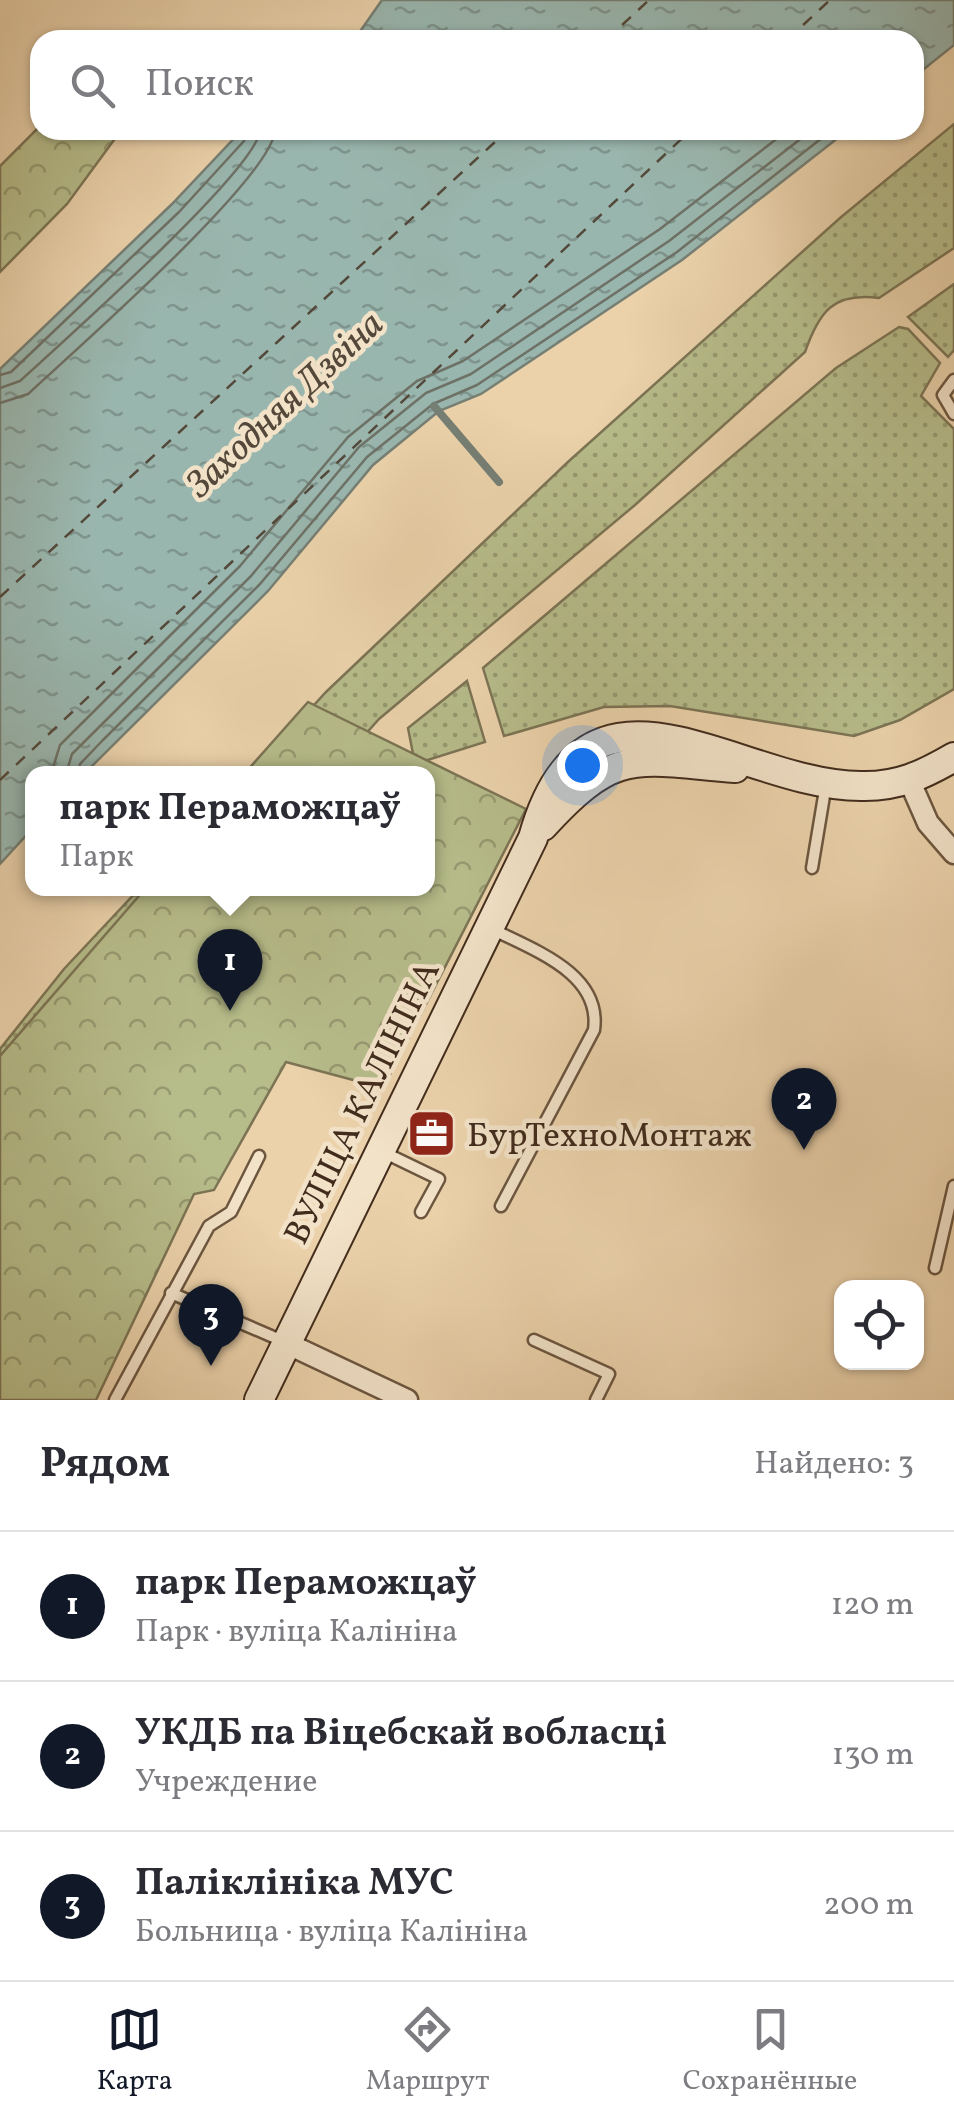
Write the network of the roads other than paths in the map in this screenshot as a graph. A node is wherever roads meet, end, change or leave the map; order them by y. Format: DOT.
graph roads {
  1 [pos="954,380"];
  2 [pos="954,414"];
  3 [pos="954,757"];
  4 [pos="910,782"];
  5 [pos="826,783"];
  6 [pos="954,852"];
  7 [pos="812,868"];
  8 [pos="488,927"];
  9 [pos="380,1150"];
  10 [pos="259,1156"];
  11 [pos="954,1186"];
  12 [pos="501,1206"];
  13 [pos="421,1212"];
  14 [pos="935,1268"];
  15 [pos="171,1293"];
  16 [pos="534,1340"];
  17 [pos="286,1343"];
  18 [pos="374,1393"];
  19 [pos="115,1400"];
  20 [pos="259,1400"];
  21 [pos="408,1400"];
  22 [pos="596,1400"];
  1 -- 2 [label="lane"];
  3 -- 4 [label="street, ВУЛІЦА КАЛІНІНА"];
  4 -- 5 [label="street, ВУЛІЦА КАЛІНІНА"];
  4 -- 6 [label="street"];
  5 -- 7 [label="lane"];
  5 -- 8 [label="street, ВУЛІЦА КАЛІНІНА"];
  8 -- 9 [label="street, ВУЛІЦА КАЛІНІНА"];
  8 -- 12 [label="lane"];
  9 -- 13 [label="lane"];
  9 -- 17 [label="street, ВУЛІЦА КАЛІНІНА"];
  10 -- 15 [label="lane"];
  11 -- 14 [label="lane"];
  15 -- 17 [label="lane"];
  15 -- 19 [label="lane"];
  16 -- 22 [label="lane"];
  17 -- 18 [label="street"];
  17 -- 20 [label="street, ВУЛІЦА КАЛІНІНА"];
  18 -- 21 [label="street"];
}
